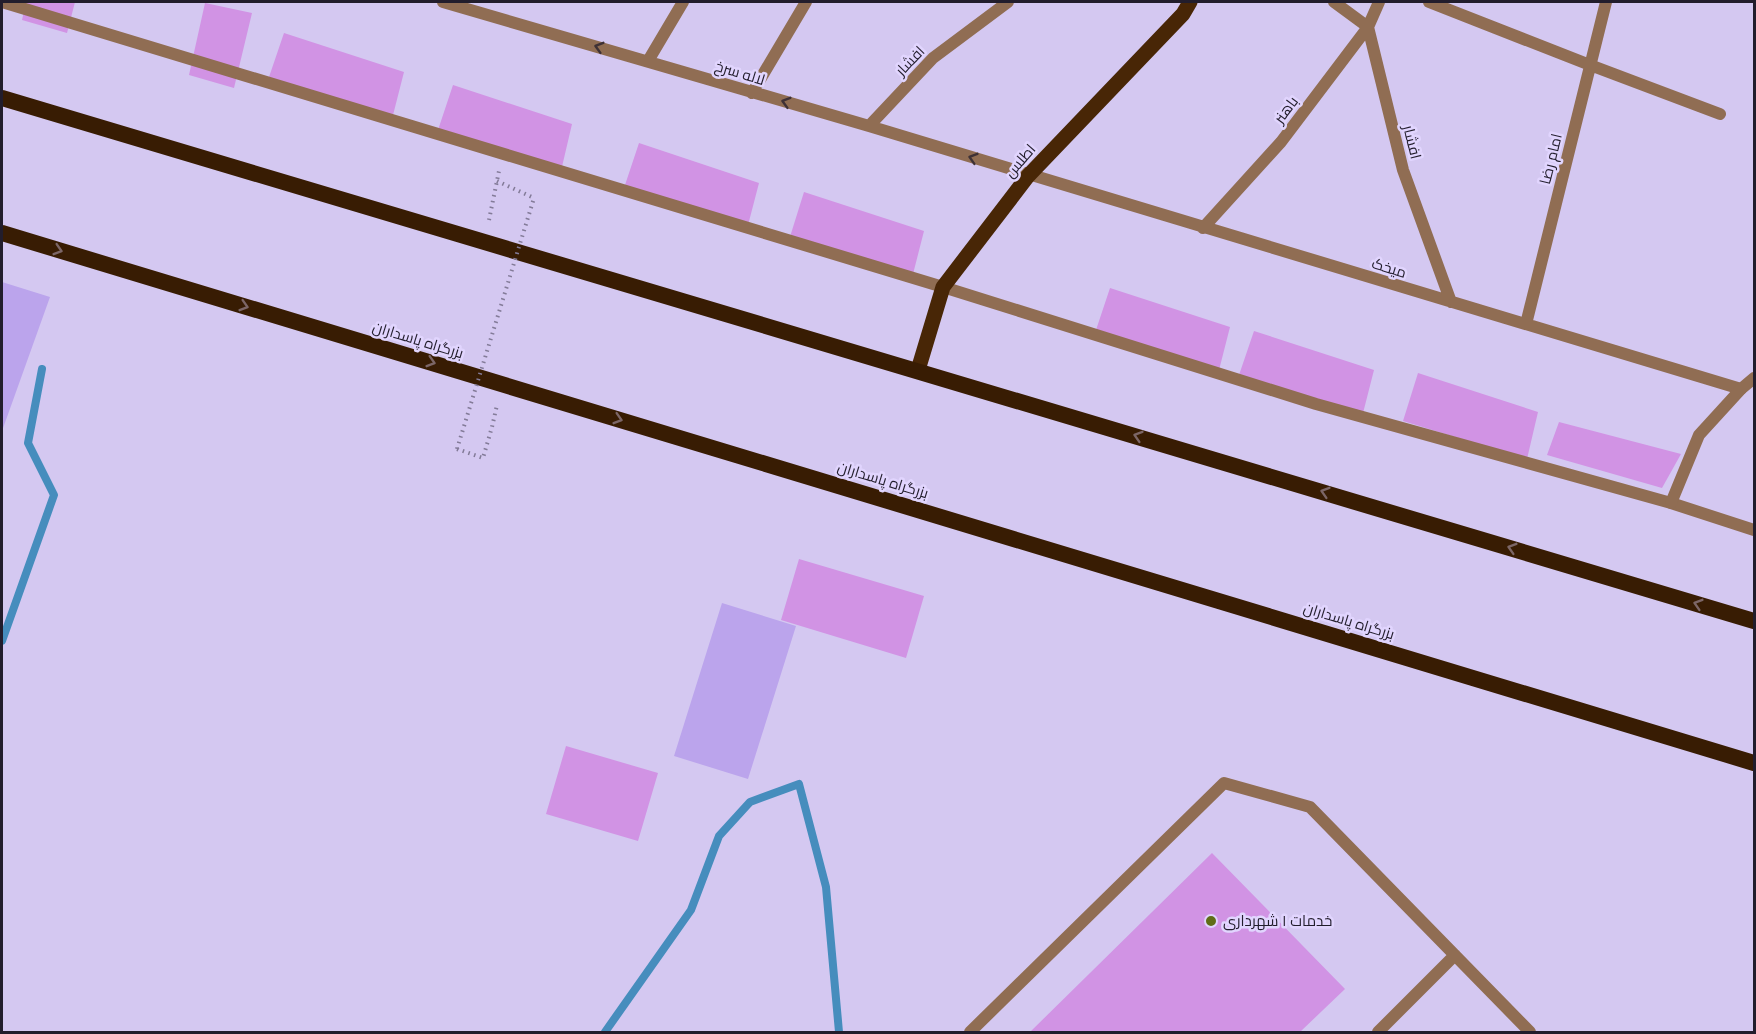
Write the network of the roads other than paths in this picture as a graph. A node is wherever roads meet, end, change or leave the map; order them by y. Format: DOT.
graph roads {
  1 [pos="2,2"];
  2 [pos="443,2"];
  3 [pos="683,2"];
  4 [pos="806,2"];
  5 [pos="1008,2"];
  6 [pos="1190,2"];
  7 [pos="1334,2"];
  8 [pos="1379,2"];
  9 [pos="1429,2"];
  10 [pos="1606,2"];
  11 [pos="1368,27"];
  12 [pos="648,61"];
  13 [pos="1590,65"];
  14 [pos="752,93"];
  15 [pos="2,98"];
  16 [pos="1720,114"];
  17 [pos="869,126"];
  18 [pos="1028,176"];
  19 [pos="1203,228"];
  20 [pos="2,233"];
  21 [pos="943,287"];
  22 [pos="1451,302"];
  23 [pos="1526,324"];
  24 [pos="918,370"];
  25 [pos="1755,378"];
  26 [pos="1741,389"];
  27 [pos="1671,503"];
  28 [pos="1755,531"];
  29 [pos="1755,621"];
  30 [pos="1755,763"];
  31 [pos="1455,955"];
  32 [pos="970,1032"];
  33 [pos="1378,1032"];
  34 [pos="1530,1032"];
  1 -- 21 [label="street"];
  12 -- 2 [label="street, لاله سرخ, one-way"];
  3 -- 12 [label="street"];
  4 -- 14 [label="street"];
  5 -- 17 [label="street, افشار"];
  6 -- 18 [label="main road, اطلس"];
  7 -- 11 [label="street"];
  8 -- 11 [label="street, باهنر"];
  9 -- 13 [label="street"];
  10 -- 13 [label="street, امام رضا"];
  11 -- 19 [label="street, باهنر"];
  11 -- 22 [label="street, افشار"];
  12 -- 14 [label="street, لاله سرخ"];
  13 -- 16 [label="street"];
  13 -- 23 [label="street, امام رضا"];
  17 -- 14 [label="street, لاله سرخ, one-way"];
  15 -- 24 [label="highway"];
  18 -- 17 [label="street, لاله سرخ, one-way"];
  18 -- 19 [label="street, میخک"];
  18 -- 21 [label="main road, اطلس"];
  19 -- 22 [label="street, میخک"];
  20 -- 30 [label="highway, بزرگراه پاسداران, one-way"];
  21 -- 24 [label="main road, اطلس"];
  21 -- 27 [label="street"];
  22 -- 23 [label="street, میخک"];
  23 -- 26 [label="street, میخک"];
  29 -- 24 [label="highway, one-way"];
  25 -- 26 [label="street"];
  26 -- 27 [label="street"];
  27 -- 28 [label="street"];
  31 -- 32 [label="street"];
  31 -- 33 [label="street"];
  31 -- 34 [label="street"];
}
